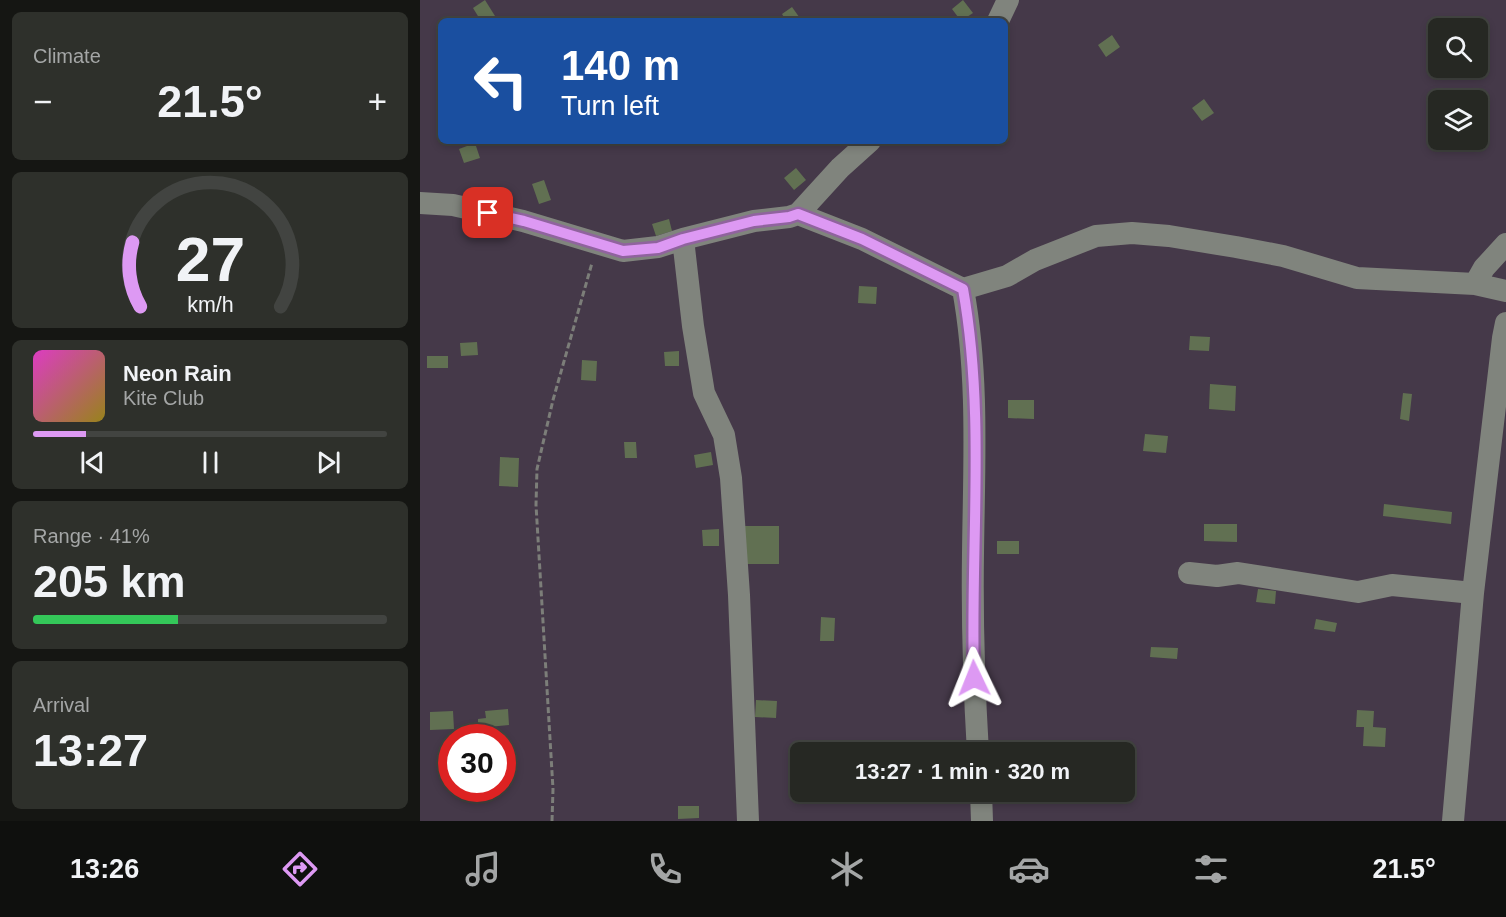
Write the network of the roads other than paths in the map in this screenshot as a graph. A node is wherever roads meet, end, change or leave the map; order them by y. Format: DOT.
graph roads {
  1 [pos="1008,0"];
  2 [pos="999,18"];
  3 [pos="867,144"];
  4 [pos="420,203"];
  5 [pos="798,214"];
  6 [pos="683,239"];
  7 [pos="1506,244"];
  8 [pos="1475,284"];
  9 [pos="963,289"];
  10 [pos="1506,291"];
  11 [pos="1506,322"];
  12 [pos="1189,573"];
  13 [pos="1473,593"];
  14 [pos="978,742"];
  15 [pos="981,802"];
  16 [pos="748,821"];
  17 [pos="982,821"];
  18 [pos="1454,821"];
  1 -- 2 [label="street"];
  3 -- 5 [label="street"];
  4 -- 6 [label="street"];
  5 -- 6 [label="street"];
  5 -- 9 [label="street"];
  6 -- 16 [label="street"];
  7 -- 8 [label="street"];
  8 -- 9 [label="street"];
  8 -- 10 [label="street"];
  9 -- 14 [label="street"];
  11 -- 13 [label="street"];
  12 -- 13 [label="street"];
  13 -- 18 [label="street"];
  15 -- 17 [label="street"];
}
